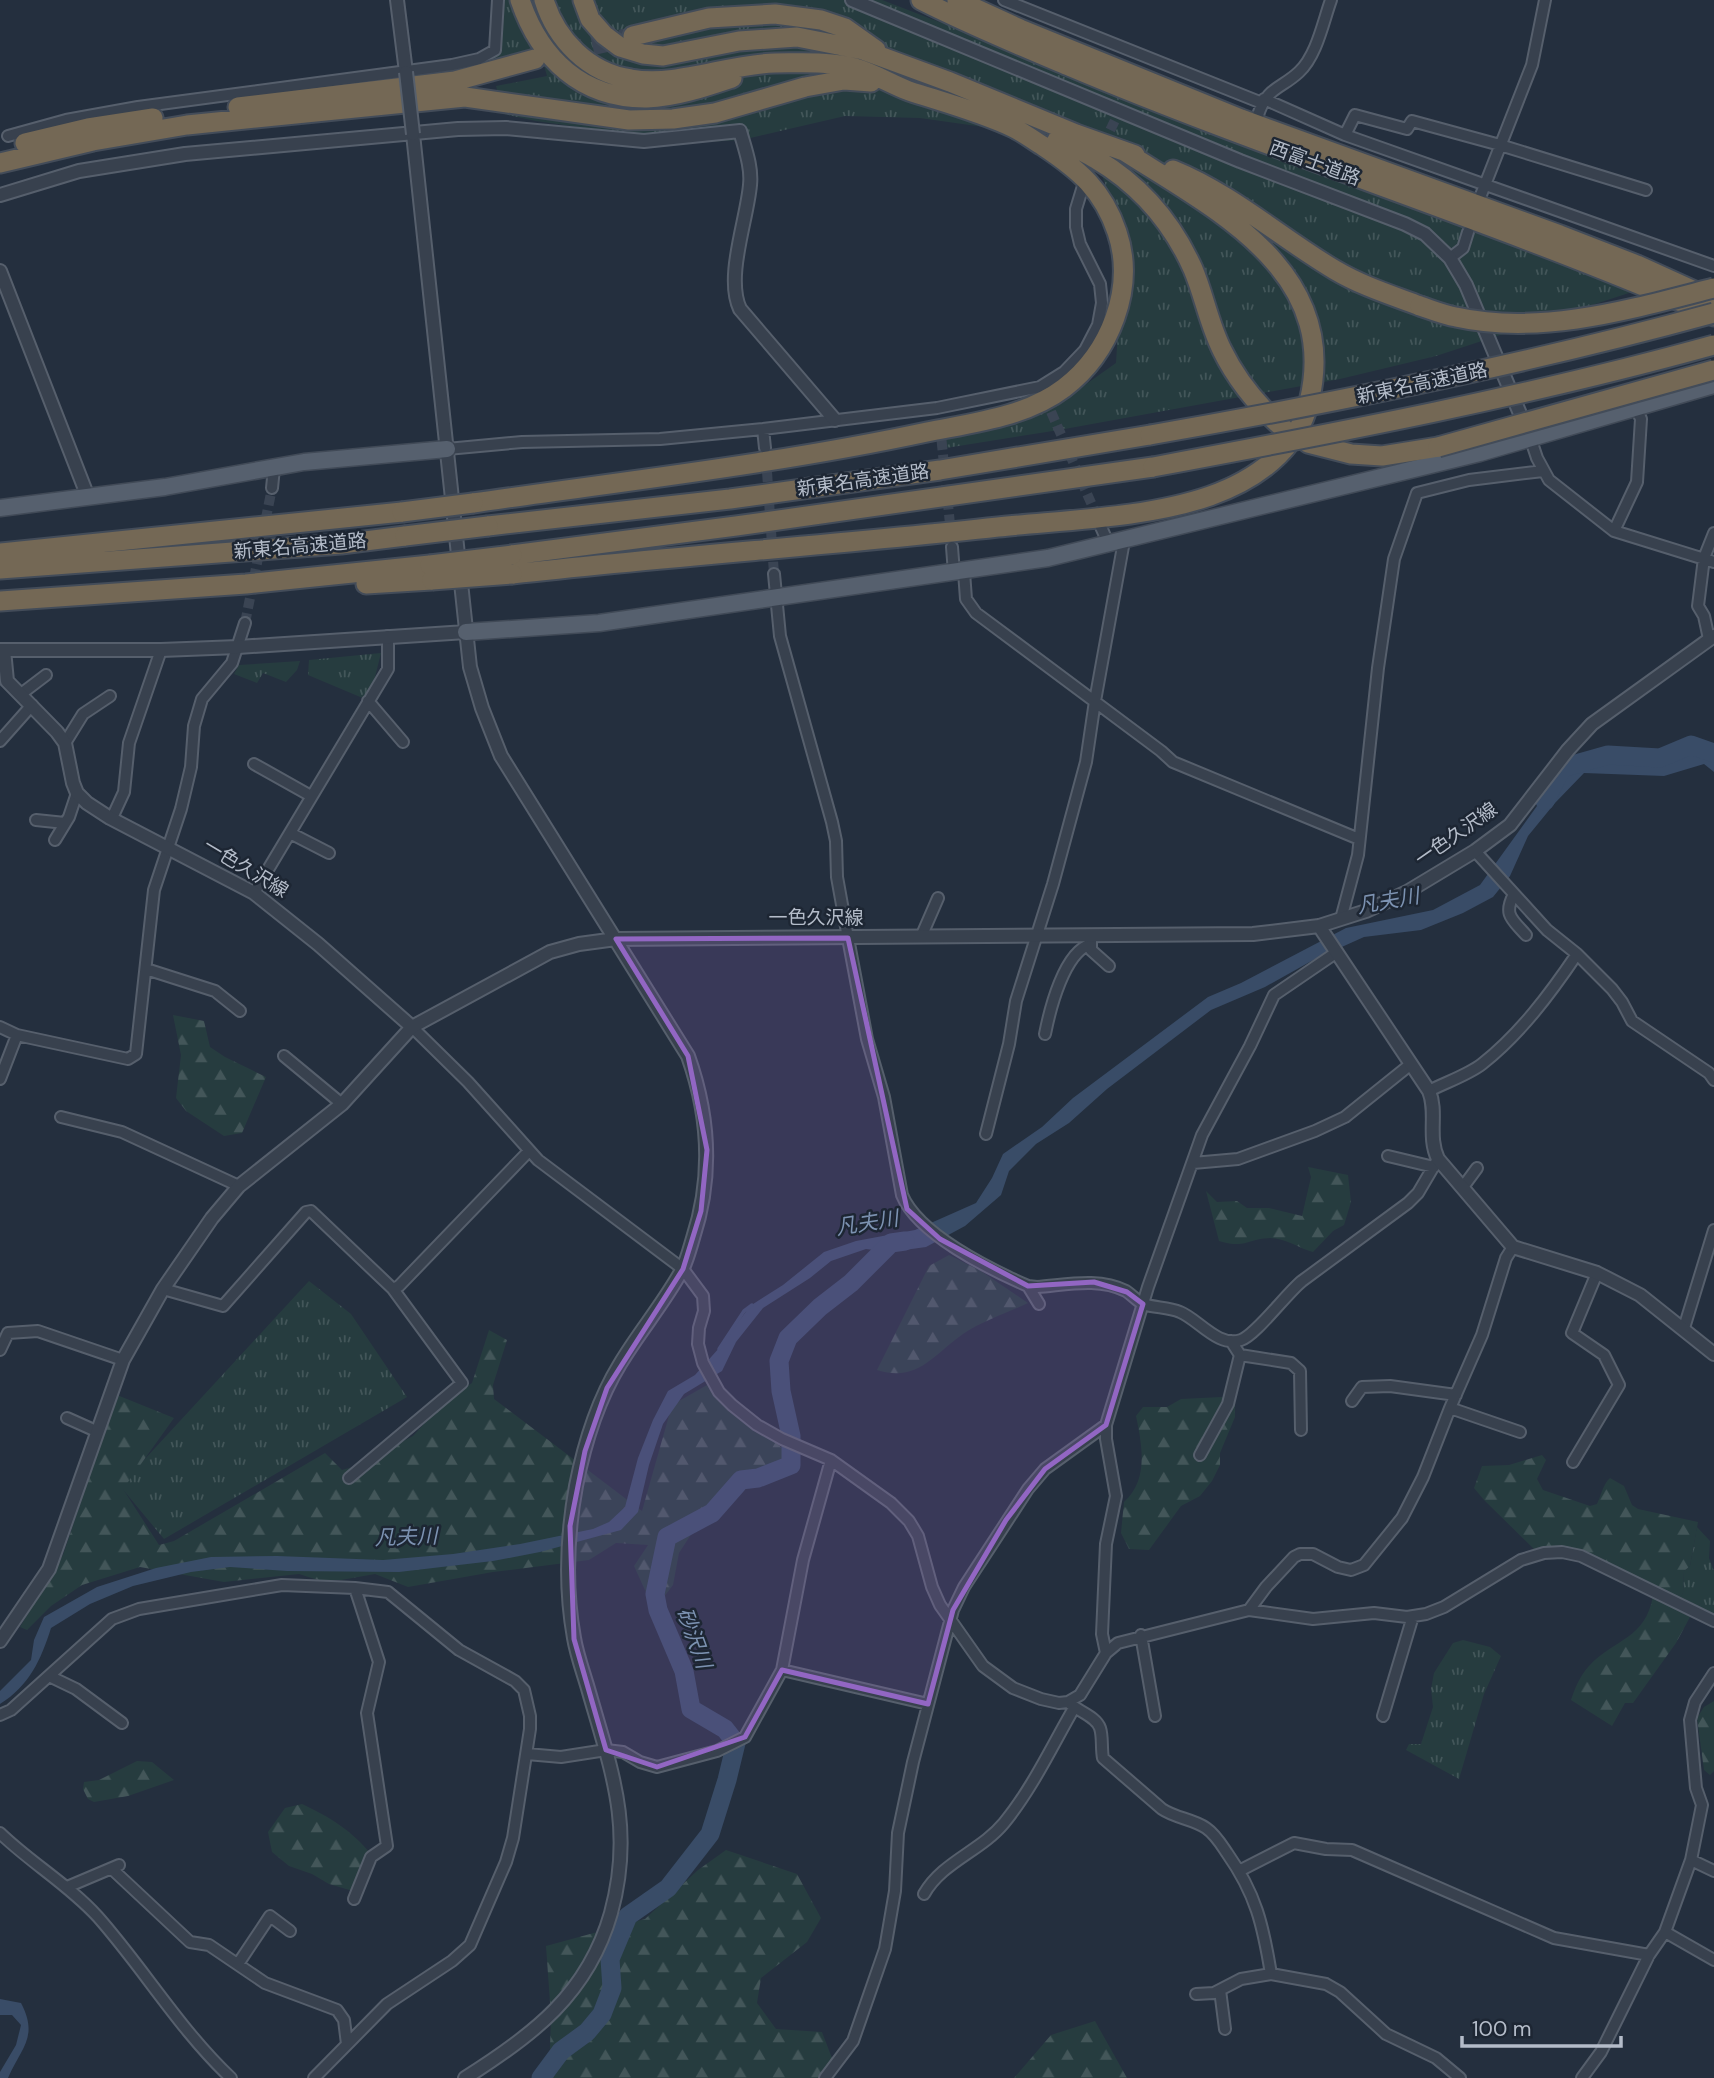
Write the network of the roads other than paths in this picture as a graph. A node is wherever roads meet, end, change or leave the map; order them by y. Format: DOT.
graph roads {
  1 [pos="397,0"];
  2 [pos="498,0"];
  3 [pos="520,0"];
  4 [pos="544,0"];
  5 [pos="554,0"];
  6 [pos="583,0"];
  7 [pos="852,0"];
  8 [pos="957,0"];
  9 [pos="1004,0"];
  10 [pos="1331,0"];
  11 [pos="1545,0"];
  12 [pos="922,1"];
  13 [pos="633,36"];
  14 [pos="837,56"];
  15 [pos="888,58"];
  16 [pos="535,59"];
  17 [pos="406,72"];
  18 [pos="889,84"];
  19 [pos="1261,106"];
  20 [pos="1013,127"];
  21 [pos="413,134"];
  22 [pos="1345,135"];
  23 [pos="4,143"];
  24 [pos="1500,145"];
  25 [pos="1124,151"];
  26 [pos="0,163"];
  27 [pos="1485,184"];
  28 [pos="1083,186"];
  29 [pos="1646,190"];
  30 [pos="0,195"];
  31 [pos="1481,195"];
  32 [pos="1468,232"];
  33 [pos="1450,258"];
  34 [pos="1714,266"];
  35 [pos="0,271"];
  36 [pos="1714,288"];
  37 [pos="1714,300"];
  38 [pos="1714,315"];
  39 [pos="1714,345"];
  40 [pos="1714,370"];
  41 [pos="1714,385"];
  42 [pos="937,408"];
  43 [pos="1636,408"];
  44 [pos="835,420"];
  45 [pos="939,422"];
  46 [pos="763,429"];
  47 [pos="1284,429"];
  48 [pos="1531,440"];
  49 [pos="1308,443"];
  50 [pos="765,448"];
  51 [pos="447,449"];
  52 [pos="274,468"];
  53 [pos="1543,471"];
  54 [pos="272,488"];
  55 [pos="88,497"];
  56 [pos="0,508"];
  57 [pos="1101,527"];
  58 [pos="1614,531"];
  59 [pos="1714,533"];
  60 [pos="1116,543"];
  61 [pos="952,547"];
  62 [pos="0,553"];
  63 [pos="1709,560"];
  64 [pos="512,565"];
  65 [pos="0,569"];
  66 [pos="959,572"];
  67 [pos="774,574"];
  68 [pos="775,597"];
  69 [pos="0,601"];
  70 [pos="245,623"];
  71 [pos="466,632"];
  72 [pos="388,636"];
  73 [pos="1712,637"];
  74 [pos="238,647"];
  75 [pos="2,650"];
  76 [pos="161,650"];
  77 [pos="46,675"];
  78 [pos="21,694"];
  79 [pos="110,696"];
  80 [pos="368,701"];
  81 [pos="1095,701"];
  82 [pos="32,705"];
  83 [pos="0,741"];
  84 [pos="403,742"];
  85 [pos="65,743"];
  86 [pos="254,764"];
  87 [pos="77,793"];
  88 [pos="312,796"];
  89 [pos="112,818"];
  90 [pos="36,820"];
  91 [pos="65,823"];
  92 [pos="290,833"];
  93 [pos="1359,839"];
  94 [pos="55,840"];
  95 [pos="167,846"];
  96 [pos="1475,851"];
  97 [pos="329,853"];
  98 [pos="1512,891"];
  99 [pos="254,893"];
  100 [pos="938,898"];
  101 [pos="1341,919"];
  102 [pos="1322,931"];
  103 [pos="1526,935"];
  104 [pos="1034,936"];
  105 [pos="921,937"];
  106 [pos="848,938"];
  107 [pos="617,939"];
  108 [pos="1091,940"];
  109 [pos="1337,952"];
  110 [pos="1577,954"];
  111 [pos="1109,966"];
  112 [pos="146,969"];
  113 [pos="240,1011"];
  114 [pos="0,1027"];
  115 [pos="412,1027"];
  116 [pos="1045,1034"];
  117 [pos="17,1035"];
  118 [pos="284,1056"];
  119 [pos="1411,1064"];
  120 [pos="0,1079"];
  121 [pos="1714,1080"];
  122 [pos="1429,1091"];
  123 [pos="342,1104"];
  124 [pos="61,1117"];
  125 [pos="986,1134"];
  126 [pos="529,1151"];
  127 [pos="1388,1156"];
  128 [pos="1193,1163"];
  129 [pos="1436,1163"];
  130 [pos="1477,1168"];
  131 [pos="239,1186"];
  132 [pos="1463,1187"];
  133 [pos="1714,1230"];
  134 [pos="1513,1247"];
  135 [pos="683,1269"];
  136 [pos="1597,1273"];
  137 [pos="1028,1286"];
  138 [pos="163,1289"];
  139 [pos="393,1289"];
  140 [pos="1039,1304"];
  141 [pos="1143,1304"];
  142 [pos="1684,1328"];
  143 [pos="1231,1341"];
  144 [pos="0,1350"];
  145 [pos="1714,1354"];
  146 [pos="1240,1355"];
  147 [pos="123,1360"];
  148 [pos="1456,1395"];
  149 [pos="1352,1401"];
  150 [pos="1450,1408"];
  151 [pos="67,1418"];
  152 [pos="1106,1425"];
  153 [pos="1301,1430"];
  154 [pos="96,1431"];
  155 [pos="1520,1432"];
  156 [pos="1200,1455"];
  157 [pos="831,1460"];
  158 [pos="1573,1462"];
  159 [pos="349,1478"];
  160 [pos="355,1588"];
  161 [pos="1249,1610"];
  162 [pos="1413,1616"];
  163 [pos="950,1620"];
  164 [pos="1714,1621"];
  165 [pos="1141,1636"];
  166 [pos="0,1641"];
  167 [pos="1106,1653"];
  168 [pos="782,1670"];
  169 [pos="1714,1673"];
  170 [pos="50,1676"];
  171 [pos="928,1704"];
  172 [pos="1071,1705"];
  173 [pos="0,1716"];
  174 [pos="1155,1716"];
  175 [pos="1383,1716"];
  176 [pos="122,1723"];
  177 [pos="606,1751"];
  178 [pos="527,1754"];
  179 [pos="0,1833"];
  180 [pos="1691,1860"];
  181 [pos="1239,1871"];
  182 [pos="1714,1871"];
  183 [pos="66,1887"];
  184 [pos="925,1894"];
  185 [pos="354,1899"];
  186 [pos="290,1931"];
  187 [pos="1665,1932"];
  188 [pos="1649,1955"];
  189 [pos="1714,1960"];
  190 [pos="237,1964"];
  191 [pos="1271,1974"];
  192 [pos="1220,1990"];
  193 [pos="1196,1994"];
  194 [pos="1225,2029"];
  195 [pos="347,2044"];
  196 [pos="231,2078"];
  197 [pos="314,2078"];
  198 [pos="465,2078"];
  199 [pos="825,2078"];
  200 [pos="1460,2078"];
  201 [pos="1582,2078"];
  1 -- 17 [label="street"];
  2 -- 17 [label="street"];
  3 -- 14 [label="highway"];
  4 -- 14 [label="highway"];
  5 -- 14 [label="highway"];
  6 -- 14 [label="highway"];
  7 -- 33 [label="street"];
  8 -- 37 [label="highway, 西富士道路"];
  9 -- 19 [label="street"];
  10 -- 19 [label="street"];
  11 -- 24 [label="street"];
  12 -- 38 [label="highway, 西富士道路"];
  13 -- 15 [label="highway"];
  14 -- 15 [label="highway"];
  14 -- 18 [label="highway"];
  15 -- 25 [label="highway"];
  16 -- 23 [label="highway"];
  17 -- 21 [label="street, bridge"];
  17 -- 23 [label="street"];
  18 -- 20 [label="highway"];
  18 -- 26 [label="highway"];
  19 -- 22 [label="street"];
  20 -- 47 [label="highway"];
  20 -- 62 [label="highway, bridge"];
  21 -- 30 [label="street"];
  21 -- 44 [label="street"];
  21 -- 51 [label="street"];
  22 -- 24 [label="street"];
  22 -- 27 [label="street"];
  24 -- 27 [label="street"];
  24 -- 29 [label="street"];
  25 -- 36 [label="highway, bridge"];
  25 -- 64 [label="highway"];
  27 -- 31 [label="street"];
  27 -- 34 [label="street"];
  28 -- 42 [label="street"];
  32 -- 33 [label="street"];
  33 -- 48 [label="street"];
  35 -- 55 [label="street"];
  38 -- 65 [label="highway, 新東名高速道路, bridge"];
  39 -- 64 [label="highway, 新東名高速道路, bridge"];
  40 -- 49 [label="highway, bridge"];
  41 -- 43 [label="main road"];
  42 -- 44 [label="street"];
  42 -- 45 [label="street"];
  43 -- 48 [label="main road"];
  43 -- 58 [label="street"];
  44 -- 46 [label="street"];
  46 -- 50 [label="street"];
  46 -- 51 [label="street"];
  48 -- 53 [label="street"];
  48 -- 60 [label="main road"];
  51 -- 52 [label="main road"];
  51 -- 71 [label="street"];
  52 -- 54 [label="street"];
  52 -- 55 [label="main road"];
  53 -- 58 [label="street"];
  53 -- 93 [label="street"];
  55 -- 56 [label="main road"];
  57 -- 60 [label="street"];
  58 -- 63 [label="street"];
  59 -- 63 [label="street"];
  60 -- 66 [label="main road"];
  60 -- 81 [label="street"];
  61 -- 66 [label="street"];
  63 -- 73 [label="street"];
  64 -- 69 [label="highway, 新東名高速道路, bridge"];
  66 -- 68 [label="main road"];
  66 -- 81 [label="street"];
  67 -- 68 [label="street"];
  68 -- 71 [label="main road"];
  68 -- 106 [label="street"];
  70 -- 74 [label="street"];
  71 -- 72 [label="street"];
  71 -- 107 [label="street"];
  72 -- 74 [label="street"];
  72 -- 80 [label="street"];
  73 -- 96 [label="street, 一色久沢線"];
  74 -- 76 [label="street"];
  74 -- 95 [label="street"];
  75 -- 76 [label="street"];
  75 -- 78 [label="street"];
  76 -- 89 [label="street"];
  77 -- 78 [label="street"];
  78 -- 82 [label="street"];
  79 -- 85 [label="street"];
  80 -- 84 [label="street"];
  80 -- 88 [label="street"];
  81 -- 93 [label="street"];
  81 -- 104 [label="street"];
  82 -- 83 [label="street"];
  82 -- 85 [label="street"];
  85 -- 87 [label="street"];
  86 -- 88 [label="street"];
  87 -- 89 [label="street, 一色久沢線"];
  87 -- 91 [label="street"];
  88 -- 92 [label="street"];
  89 -- 95 [label="street, 一色久沢線"];
  90 -- 91 [label="street"];
  91 -- 94 [label="street"];
  92 -- 97 [label="street"];
  92 -- 99 [label="street"];
  93 -- 101 [label="street"];
  95 -- 99 [label="street, 一色久沢線"];
  95 -- 112 [label="street"];
  96 -- 98 [label="street"];
  96 -- 101 [label="street, 一色久沢線"];
  98 -- 103 [label="street"];
  98 -- 110 [label="street"];
  99 -- 115 [label="street, 一色久沢線"];
  100 -- 105 [label="street"];
  101 -- 102 [label="street, 一色久沢線"];
  102 -- 108 [label="street, 一色久沢線"];
  102 -- 109 [label="street"];
  104 -- 105 [label="street, 一色久沢線"];
  104 -- 108 [label="street, 一色久沢線"];
  104 -- 125 [label="street"];
  105 -- 106 [label="street, 一色久沢線"];
  106 -- 107 [label="street, 一色久沢線"];
  106 -- 137 [label="street"];
  107 -- 115 [label="street, 一色久沢線"];
  107 -- 135 [label="street"];
  108 -- 111 [label="street"];
  108 -- 116 [label="street"];
  109 -- 119 [label="street"];
  109 -- 128 [label="street"];
  110 -- 121 [label="street"];
  110 -- 122 [label="street"];
  112 -- 113 [label="street"];
  112 -- 117 [label="street"];
  114 -- 117 [label="street"];
  115 -- 123 [label="street"];
  115 -- 126 [label="street"];
  117 -- 120 [label="street"];
  118 -- 123 [label="street"];
  119 -- 122 [label="street"];
  119 -- 128 [label="street"];
  122 -- 129 [label="street"];
  123 -- 131 [label="street"];
  124 -- 131 [label="street"];
  126 -- 135 [label="street"];
  126 -- 139 [label="street"];
  127 -- 129 [label="street"];
  128 -- 141 [label="street"];
  129 -- 132 [label="street"];
  129 -- 143 [label="street"];
  130 -- 132 [label="street"];
  131 -- 138 [label="street"];
  132 -- 134 [label="street"];
  133 -- 142 [label="street"];
  134 -- 136 [label="street"];
  134 -- 148 [label="street"];
  135 -- 157 [label="street"];
  135 -- 177 [label="street"];
  136 -- 142 [label="street"];
  136 -- 158 [label="street"];
  137 -- 140 [label="street"];
  137 -- 141 [label="street"];
  138 -- 139 [label="street"];
  138 -- 147 [label="street"];
  139 -- 159 [label="street"];
  141 -- 143 [label="street"];
  141 -- 152 [label="street"];
  142 -- 145 [label="street"];
  143 -- 146 [label="street"];
  144 -- 147 [label="street"];
  146 -- 153 [label="street"];
  146 -- 156 [label="street"];
  147 -- 154 [label="street"];
  148 -- 149 [label="street"];
  148 -- 150 [label="street"];
  150 -- 155 [label="street"];
  150 -- 161 [label="street"];
  151 -- 154 [label="street"];
  152 -- 163 [label="street"];
  152 -- 167 [label="street"];
  154 -- 166 [label="street"];
  157 -- 163 [label="street"];
  157 -- 168 [label="street"];
  160 -- 170 [label="street"];
  160 -- 178 [label="street"];
  160 -- 185 [label="street"];
  161 -- 162 [label="street"];
  161 -- 165 [label="street"];
  162 -- 164 [label="street"];
  162 -- 175 [label="street"];
  163 -- 171 [label="street"];
  163 -- 172 [label="street"];
  165 -- 167 [label="street"];
  165 -- 174 [label="street"];
  167 -- 172 [label="street"];
  168 -- 171 [label="street"];
  168 -- 177 [label="street"];
  169 -- 180 [label="street"];
  170 -- 173 [label="street"];
  170 -- 176 [label="street"];
  171 -- 199 [label="street"];
  172 -- 181 [label="street"];
  172 -- 184 [label="street"];
  177 -- 178 [label="street"];
  177 -- 198 [label="street"];
  178 -- 195 [label="street"];
  179 -- 183 [label="street"];
  180 -- 182 [label="street"];
  180 -- 187 [label="street"];
  181 -- 188 [label="street"];
  181 -- 191 [label="street"];
  183 -- 190 [label="street"];
  183 -- 196 [label="street"];
  186 -- 190 [label="street"];
  187 -- 188 [label="street"];
  187 -- 189 [label="street"];
  188 -- 201 [label="street"];
  190 -- 195 [label="street"];
  191 -- 192 [label="street"];
  191 -- 200 [label="street"];
  192 -- 193 [label="street"];
  192 -- 194 [label="street"];
  195 -- 197 [label="street"];
}
